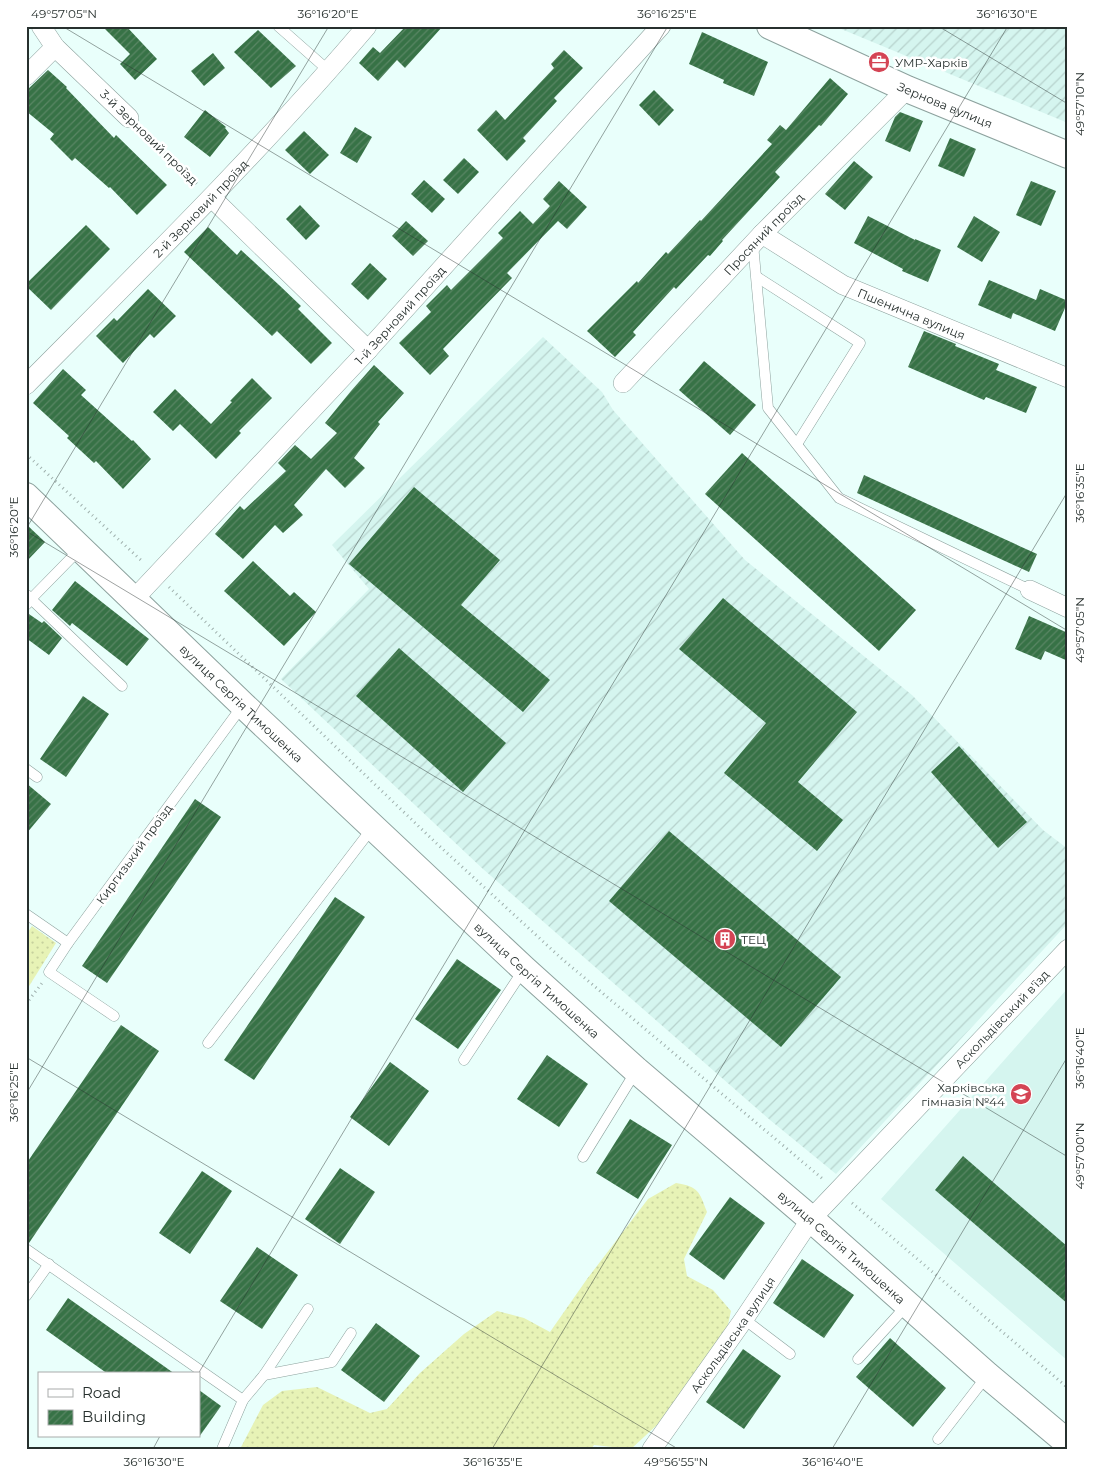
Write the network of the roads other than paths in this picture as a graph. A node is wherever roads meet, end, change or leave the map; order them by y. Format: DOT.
graph roads {
  1 [pos="41,26"];
  2 [pos="278,26"];
  3 [pos="366,26"];
  4 [pos="661,26"];
  5 [pos="770,26"];
  6 [pos="55,46"];
  7 [pos="329,71"];
  8 [pos="26,76"];
  9 [pos="907,88"];
  10 [pos="128,118"];
  11 [pos="1068,155"];
  12 [pos="212,198"];
  13 [pos="758,239"];
  14 [pos="756,277"];
  15 [pos="368,350"];
  16 [pos="1068,378"];
  17 [pos="623,383"];
  18 [pos="26,385"];
  19 [pos="796,444"];
  20 [pos="26,496"];
  21 [pos="81,548"];
  22 [pos="1030,590"];
  23 [pos="28,599"];
  24 [pos="134,599"];
  25 [pos="1068,608"];
  26 [pos="122,686"];
  27 [pos="243,705"];
  28 [pos="26,769"];
  29 [pos="36,777"];
  30 [pos="374,826"];
  31 [pos="26,914"];
  32 [pos="68,943"];
  33 [pos="1068,949"];
  34 [pos="524,969"];
  35 [pos="114,1016"];
  36 [pos="208,1043"];
  37 [pos="464,1060"];
  38 [pos="636,1070"];
  39 [pos="583,1157"];
  40 [pos="811,1220"];
  41 [pos="26,1249"];
  42 [pos="49,1264"];
  43 [pos="26,1296"];
  44 [pos="907,1305"];
  45 [pos="308,1309"];
  46 [pos="744,1319"];
  47 [pos="351,1333"];
  48 [pos="790,1354"];
  49 [pos="858,1359"];
  50 [pos="264,1375"];
  51 [pos="987,1375"];
  52 [pos="243,1400"];
  53 [pos="938,1439"];
  54 [pos="1068,1443"];
  55 [pos="222,1449"];
  56 [pos="652,1449"];
  1 -- 6 [label="street, 3-й Зерновий проїзд"];
  2 -- 7 [label="lane"];
  3 -- 7 [label="street, 2-й Зерновий проїзд"];
  4 -- 15 [label="street, 1-й Зерновий проїзд"];
  5 -- 9 [label="street, Зернова вулиця"];
  6 -- 8 [label="street"];
  6 -- 10 [label="street, 3-й Зерновий проїзд"];
  7 -- 12 [label="street, 2-й Зерновий проїзд"];
  9 -- 11 [label="street, Зернова вулиця"];
  9 -- 13 [label="street, Просяний проїзд"];
  12 -- 15 [label="street"];
  12 -- 18 [label="street, 2-й Зерновий проїзд"];
  13 -- 14 [label="lane"];
  13 -- 16 [label="street, Пшенична вулиця"];
  13 -- 17 [label="street, Просяний проїзд"];
  14 -- 19 [label="lane"];
  14 -- 19 [label="lane"];
  15 -- 24 [label="street, 1-й Зерновий проїзд"];
  19 -- 22 [label="lane"];
  20 -- 21 [label="street, вулиця Сергія Тимошенка"];
  21 -- 23 [label="lane"];
  21 -- 24 [label="street, вулиця Сергія Тимошенка"];
  22 -- 25 [label="street"];
  23 -- 26 [label="lane"];
  24 -- 27 [label="street, вулиця Сергія Тимошенка"];
  27 -- 30 [label="street, вулиця Сергія Тимошенка"];
  27 -- 32 [label="lane, Киргизький проїзд"];
  28 -- 29 [label="lane"];
  30 -- 34 [label="street, вулиця Сергія Тимошенка"];
  30 -- 36 [label="lane"];
  31 -- 32 [label="lane"];
  32 -- 35 [label="lane, Киргизький проїзд"];
  33 -- 40 [label="street, Аскольдівський в'їзд"];
  34 -- 37 [label="lane"];
  34 -- 38 [label="street, вулиця Сергія Тимошенка"];
  38 -- 39 [label="lane"];
  38 -- 40 [label="street, вулиця Сергія Тимошенка"];
  40 -- 44 [label="street, вулиця Сергія Тимошенка"];
  40 -- 46 [label="street, Аскольдівська вулиця"];
  41 -- 42 [label="lane"];
  42 -- 43 [label="lane"];
  42 -- 52 [label="lane"];
  44 -- 49 [label="lane"];
  44 -- 51 [label="street, вулиця Сергія Тимошенка"];
  45 -- 50 [label="lane"];
  46 -- 48 [label="lane"];
  46 -- 56 [label="street, Аскольдівська вулиця"];
  47 -- 50 [label="lane"];
  50 -- 52 [label="lane"];
  51 -- 53 [label="lane"];
  51 -- 54 [label="street, вулиця Сергія Тимошенка"];
  52 -- 55 [label="lane"];
}
